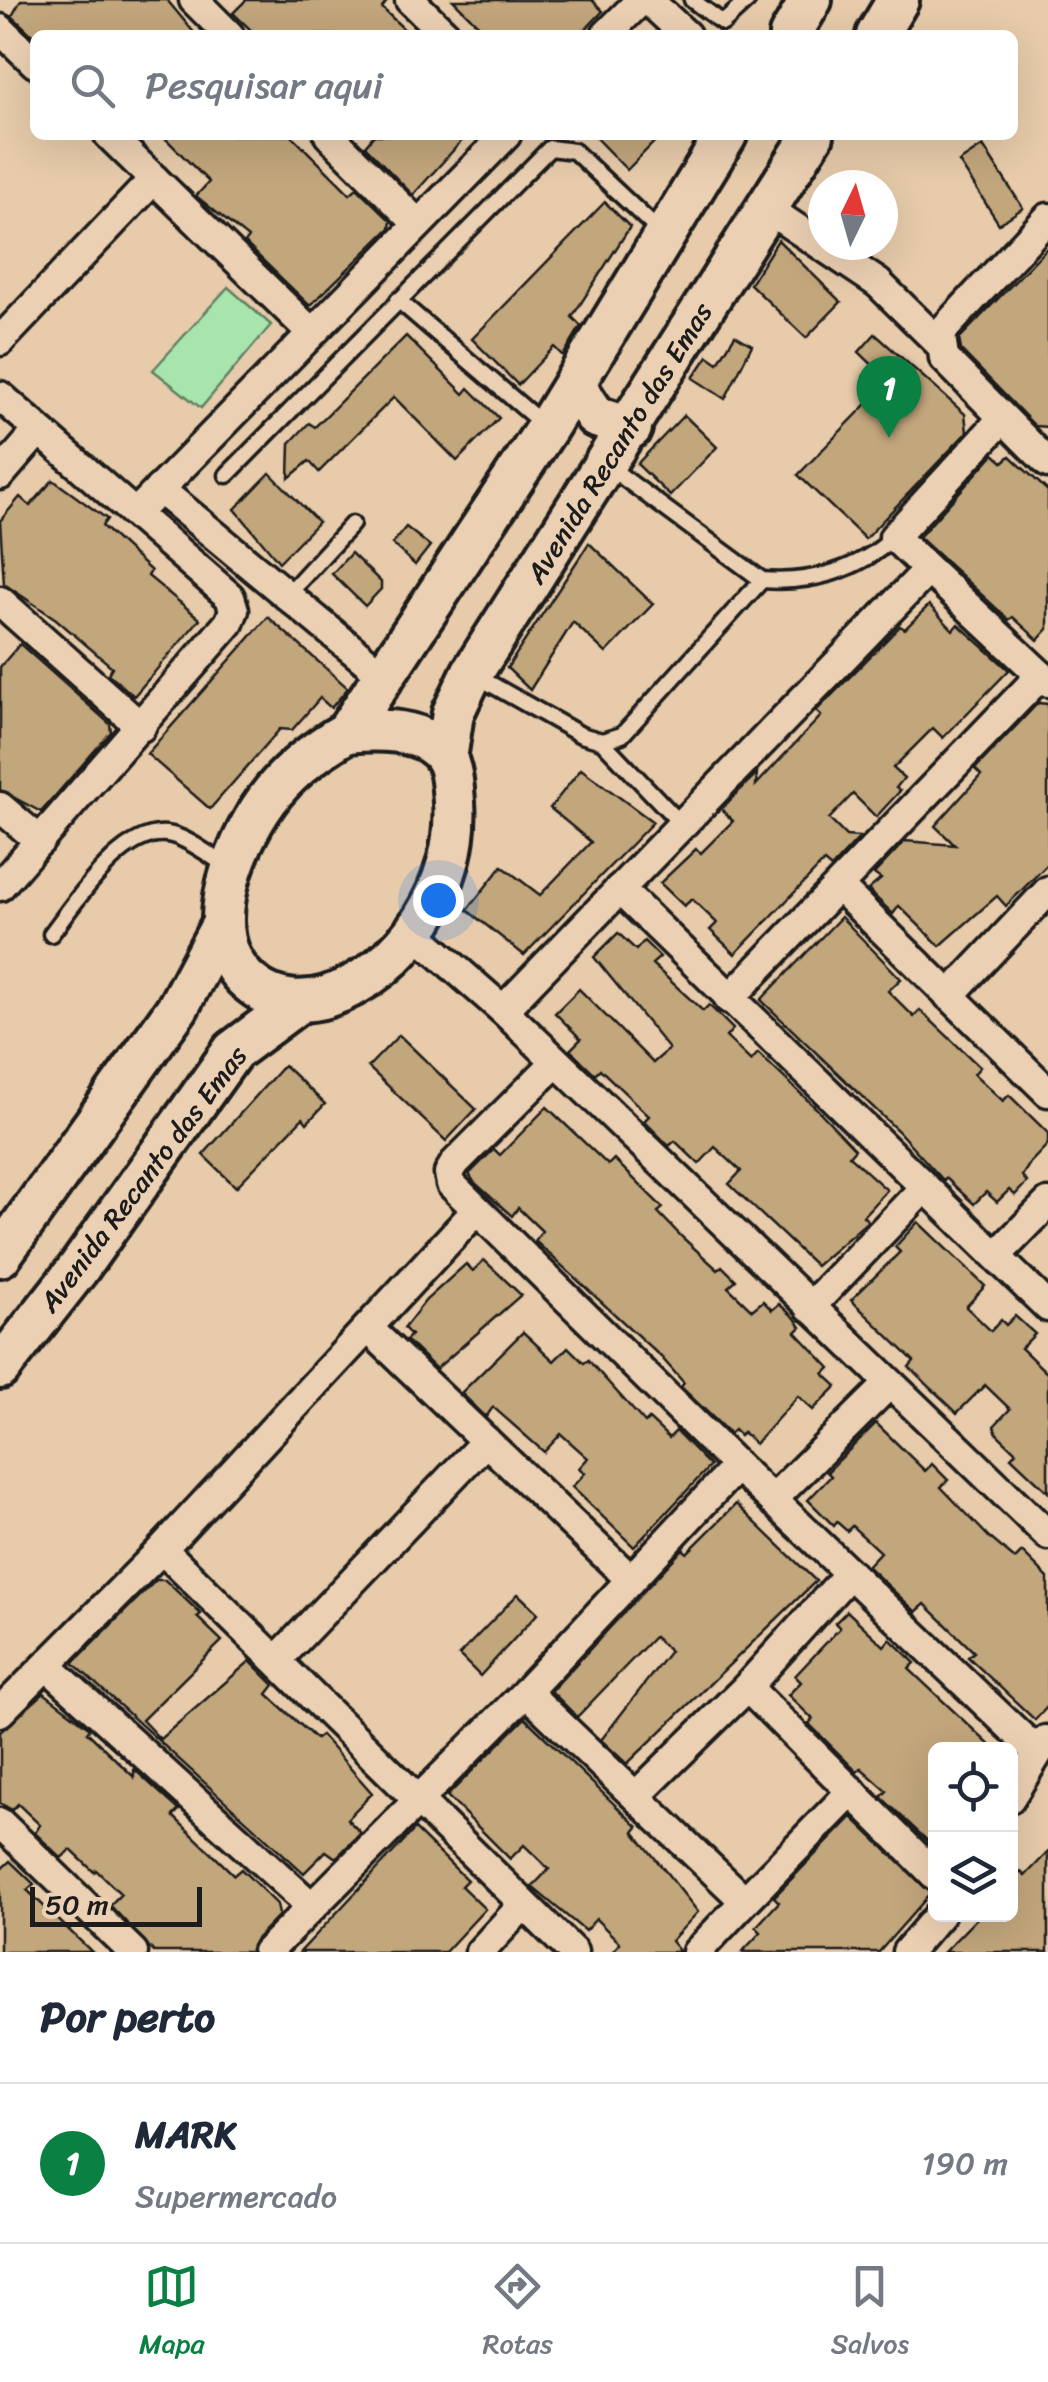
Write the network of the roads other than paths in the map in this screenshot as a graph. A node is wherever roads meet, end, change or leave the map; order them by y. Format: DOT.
graph roads {
  1 [pos="194,0"];
  2 [pos="410,0"];
  3 [pos="644,0"];
  4 [pos="692,0"];
  5 [pos="748,0"];
  6 [pos="811,0"];
  7 [pos="0,29"];
  8 [pos="224,30"];
  9 [pos="441,30"];
  10 [pos="611,30"];
  11 [pos="680,30"];
  12 [pos="793,30"];
  13 [pos="30,58"];
  14 [pos="114,140"];
  15 [pos="334,140"];
  16 [pos="501,140"];
  17 [pos="723,140"];
  18 [pos="810,140"];
  19 [pos="154,178"];
  20 [pos="766,208"];
  21 [pos="1048,218"];
  22 [pos="418,224"];
  23 [pos="665,237"];
  24 [pos="398,300"];
  25 [pos="311,332"];
  26 [pos="0,341"];
  27 [pos="941,345"];
  28 [pos="574,384"];
  29 [pos="0,396"];
  30 [pos="1003,418"];
  31 [pos="547,428"];
  32 [pos="630,428"];
  33 [pos="38,431"];
  34 [pos="1045,453"];
  35 [pos="608,465"];
  36 [pos="0,474"];
  37 [pos="226,475"];
  38 [pos="160,488"];
  39 [pos="136,513"];
  40 [pos="352,524"];
  41 [pos="894,537"];
  42 [pos="927,571"];
  43 [pos="762,580"];
  44 [pos="286,594"];
  45 [pos="0,601"];
  46 [pos="472,673"];
  47 [pos="384,676"];
  48 [pos="1045,678"];
  49 [pos="141,727"];
  50 [pos="347,732"];
  51 [pos="602,741"];
  52 [pos="446,758"];
  53 [pos="0,807"];
  54 [pos="681,824"];
  55 [pos="40,842"];
  56 [pos="232,869"];
  57 [pos="0,886"];
  58 [pos="840,888"];
  59 [pos="618,890"];
  60 [pos="1048,891"];
  61 [pos="223,923"];
  62 [pos="416,932"];
  63 [pos="51,934"];
  64 [pos="949,996"];
  65 [pos="730,999"];
  66 [pos="299,1002"];
  67 [pos="503,1010"];
  68 [pos="554,1064"];
  69 [pos="1048,1092"];
  70 [pos="924,1188"];
  71 [pos="1048,1203"];
  72 [pos="475,1212"];
  73 [pos="4,1243"];
  74 [pos="996,1256"];
  75 [pos="810,1307"];
  76 [pos="1048,1307"];
  77 [pos="368,1329"];
  78 [pos="0,1368"];
  79 [pos="889,1384"];
  80 [pos="486,1441"];
  81 [pos="737,1466"];
  82 [pos="773,1499"];
  83 [pos="1048,1535"];
  84 [pos="162,1550"];
  85 [pos="849,1574"];
  86 [pos="629,1578"];
  87 [pos="277,1660"];
  88 [pos="47,1666"];
  89 [pos="747,1687"];
  90 [pos="526,1692"];
  91 [pos="0,1712"];
  92 [pos="1042,1744"];
  93 [pos="1018,1784"];
  94 [pos="852,1791"];
  95 [pos="637,1795"];
  96 [pos="416,1798"];
  97 [pos="0,1823"];
  98 [pos="928,1868"];
  99 [pos="744,1901"];
  100 [pos="311,1906"];
  101 [pos="523,1906"];
  102 [pos="933,1922"];
  103 [pos="133,1952"];
  104 [pos="268,1952"];
  105 [pos="480,1952"];
  106 [pos="573,1952"];
  107 [pos="697,1952"];
  108 [pos="907,1952"];
  1 -- 8 [label="street"];
  2 -- 9 [label="street"];
  3 -- 10 [label="street"];
  3 -- 11 [label="street"];
  4 -- 5 [label="lane"];
  6 -- 12 [label="main road"];
  7 -- 13 [label="street"];
  14 -- 19 [label="street"];
  15 -- 22 [label="street"];
  16 -- 22 [label="street"];
  17 -- 23 [label="main road"];
  18 -- 20 [label="main road, Avenida Recanto das Emas"];
  19 -- 25 [label="street"];
  19 -- 26 [label="street"];
  20 -- 27 [label="street"];
  20 -- 32 [label="main road, Avenida Recanto das Emas"];
  21 -- 27 [label="street"];
  22 -- 25 [label="street"];
  23 -- 24 [label="lane"];
  23 -- 28 [label="main road"];
  24 -- 31 [label="lane"];
  24 -- 37 [label="lane"];
  25 -- 38 [label="street"];
  27 -- 30 [label="street"];
  28 -- 31 [label="main road"];
  28 -- 32 [label="main road"];
  29 -- 33 [label="street"];
  30 -- 34 [label="street"];
  30 -- 41 [label="street"];
  31 -- 47 [label="main road"];
  32 -- 35 [label="main road, Avenida Recanto das Emas"];
  33 -- 36 [label="street"];
  33 -- 39 [label="street"];
  35 -- 43 [label="lane"];
  35 -- 46 [label="main road, Avenida Recanto das Emas"];
  38 -- 39 [label="street"];
  38 -- 44 [label="street"];
  39 -- 49 [label="street"];
  40 -- 44 [label="lane"];
  41 -- 42 [label="street"];
  41 -- 43 [label="lane"];
  42 -- 48 [label="street"];
  42 -- 54 [label="street"];
  43 -- 51 [label="lane"];
  44 -- 47 [label="street"];
  45 -- 49 [label="street"];
  46 -- 51 [label="lane"];
  46 -- 52 [label="main road, Avenida Recanto das Emas"];
  47 -- 50 [label="main road"];
  48 -- 58 [label="street"];
  49 -- 55 [label="street"];
  50 -- 52 [label="main road"];
  50 -- 56 [label="main road"];
  51 -- 54 [label="lane"];
  52 -- 62 [label="main road"];
  53 -- 55 [label="street"];
  54 -- 59 [label="street"];
  55 -- 57 [label="street"];
  56 -- 61 [label="main road"];
  56 -- 63 [label="lane"];
  58 -- 64 [label="street"];
  58 -- 65 [label="street"];
  59 -- 65 [label="street"];
  59 -- 67 [label="street"];
  60 -- 64 [label="street"];
  61 -- 66 [label="main road"];
  61 -- 73 [label="main road"];
  62 -- 66 [label="main road"];
  62 -- 67 [label="street"];
  64 -- 69 [label="street"];
  65 -- 70 [label="street"];
  66 -- 78 [label="main road, Avenida Recanto das Emas"];
  67 -- 68 [label="street"];
  68 -- 72 [label="street"];
  68 -- 75 [label="street"];
  70 -- 74 [label="street"];
  70 -- 75 [label="street"];
  71 -- 74 [label="street"];
  72 -- 77 [label="street"];
  72 -- 81 [label="street"];
  74 -- 76 [label="street"];
  75 -- 79 [label="street"];
  77 -- 80 [label="street"];
  77 -- 84 [label="street"];
  79 -- 82 [label="street"];
  79 -- 83 [label="street"];
  80 -- 86 [label="street"];
  80 -- 87 [label="street"];
  81 -- 82 [label="street"];
  81 -- 86 [label="street"];
  82 -- 85 [label="street"];
  84 -- 87 [label="street"];
  84 -- 88 [label="street"];
  85 -- 89 [label="street"];
  85 -- 92 [label="street"];
  86 -- 90 [label="street"];
  87 -- 96 [label="street"];
  88 -- 91 [label="street"];
  88 -- 100 [label="street"];
  89 -- 94 [label="street"];
  89 -- 95 [label="street"];
  90 -- 95 [label="street"];
  90 -- 96 [label="street"];
  92 -- 93 [label="street"];
  94 -- 98 [label="street"];
  94 -- 99 [label="street"];
  95 -- 99 [label="street"];
  96 -- 100 [label="street"];
  96 -- 101 [label="street"];
  97 -- 103 [label="street"];
  99 -- 107 [label="street"];
  100 -- 104 [label="street"];
  101 -- 105 [label="street"];
  101 -- 106 [label="street"];
  102 -- 108 [label="street"];
}
